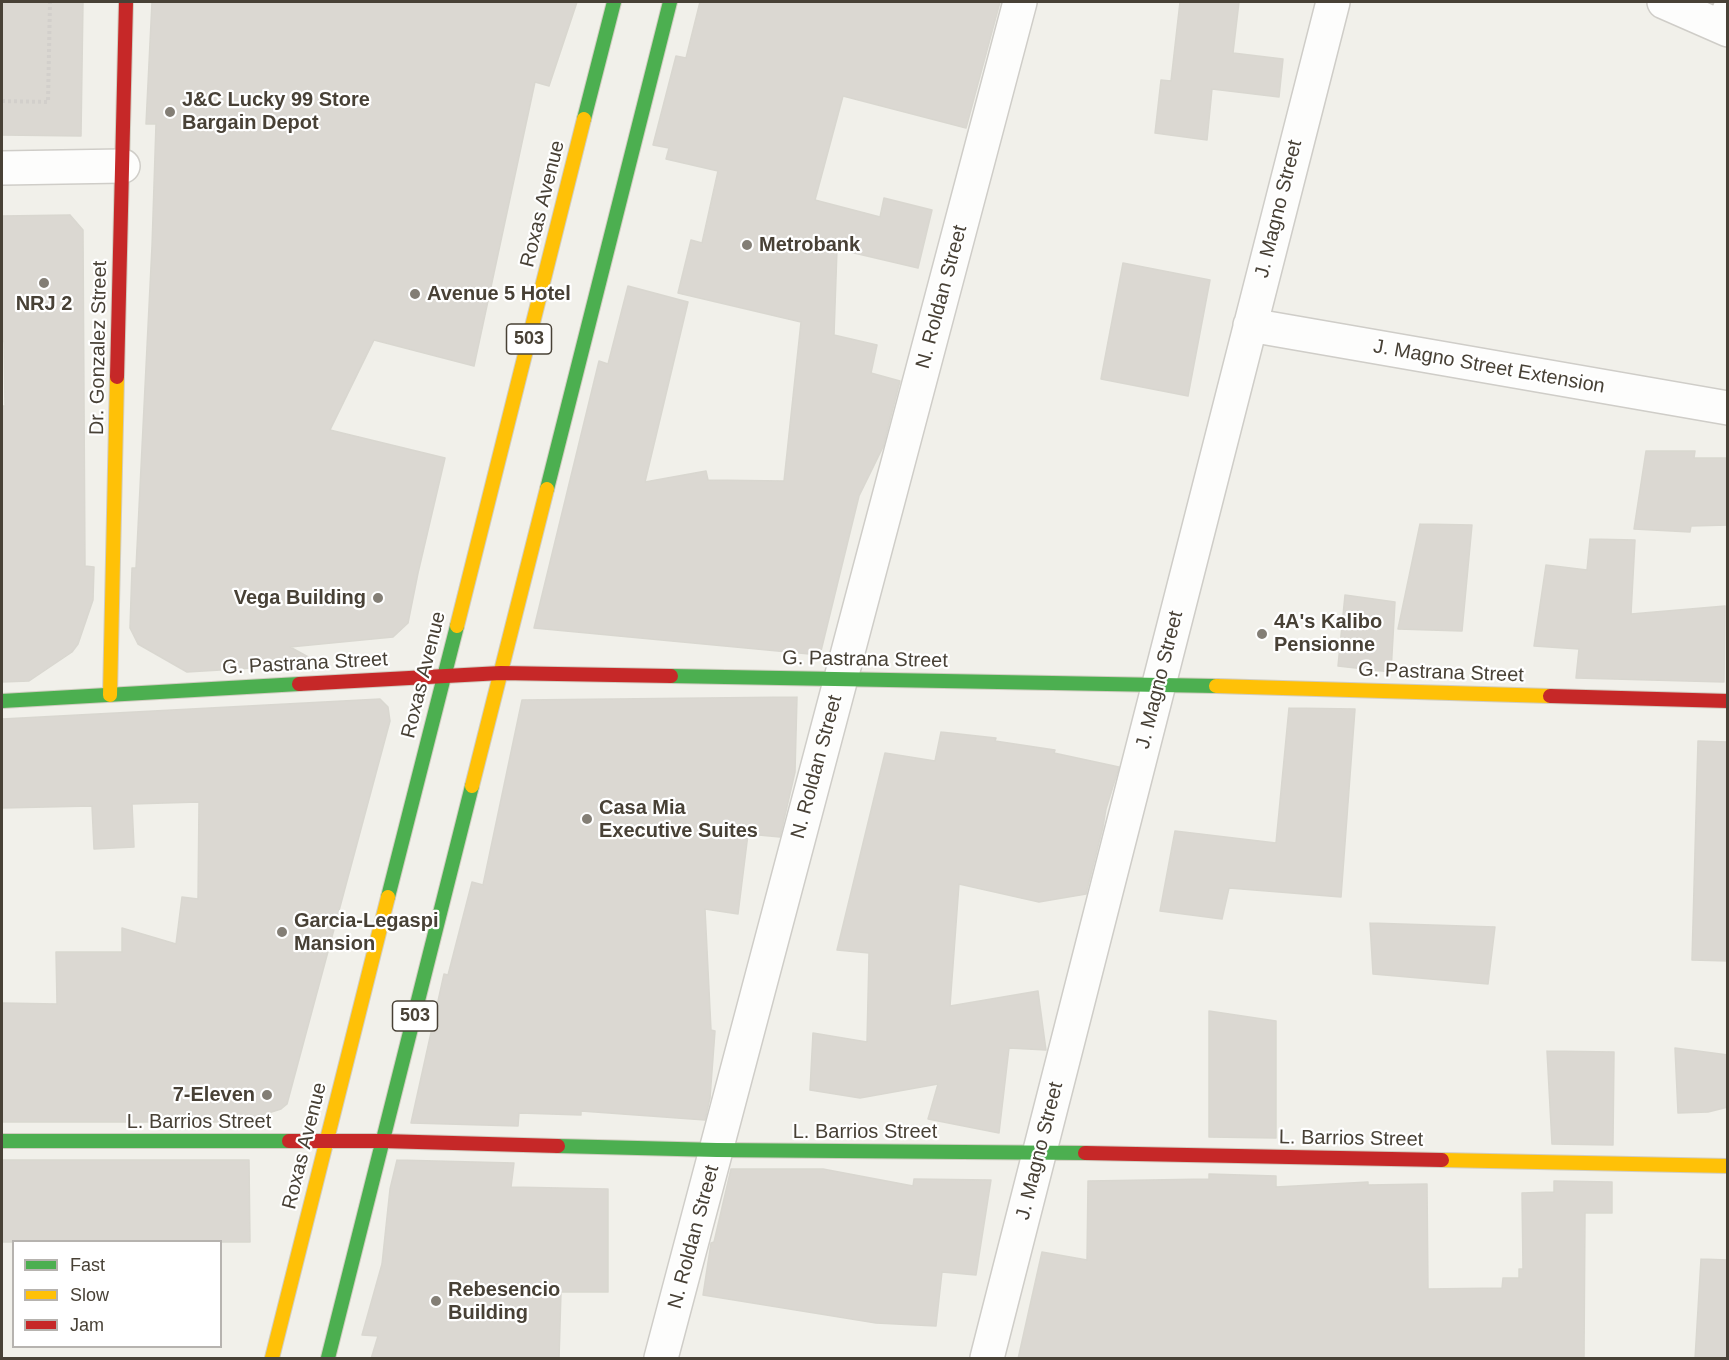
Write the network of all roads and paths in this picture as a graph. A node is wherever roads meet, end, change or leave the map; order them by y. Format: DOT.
graph roads {
  1 [pos="50,2"];
  2 [pos="126,2"];
  3 [pos="614,2"];
  4 [pos="670,2"];
  5 [pos="1020,2"];
  6 [pos="1333,2"];
  7 [pos="1664,2"];
  8 [pos="1724,18"];
  9 [pos="2,101"];
  10 [pos="123,166"];
  11 [pos="2,168"];
  12 [pos="1250,325"];
  13 [pos="1728,408"];
  14 [pos="501,673"];
  15 [pos="444,676"];
  16 [pos="840,680"];
  17 [pos="1159,684"];
  18 [pos="110,695"];
  19 [pos="2,701"];
  20 [pos="1728,701"];
  21 [pos="2,1141"];
  22 [pos="383,1141"];
  23 [pos="327,1142"];
  24 [pos="717,1150"];
  25 [pos="1040,1152"];
  26 [pos="1728,1166"];
  27 [pos="272,1359"];
  28 [pos="328,1359"];
  29 [pos="661,1359"];
  30 [pos="987,1359"];
  1 -- 9 [label="path"];
  2 -- 10 [label="street, Dr. Gonzalez Street"];
  3 -- 15 [label="street, Roxas Avenue / 503"];
  4 -- 14 [label="street, 503"];
  5 -- 16 [label="street, N. Roldan Street"];
  6 -- 12 [label="street, J. Magno Street"];
  7 -- 8 [label="street"];
  10 -- 11 [label="street"];
  10 -- 18 [label="street, Dr. Gonzalez Street"];
  12 -- 13 [label="street, J. Magno Street Extension"];
  12 -- 17 [label="street, J. Magno Street"];
  14 -- 15 [label="street, G. Pastrana Street"];
  14 -- 16 [label="street, G. Pastrana Street"];
  14 -- 22 [label="street, 503"];
  15 -- 18 [label="street, G. Pastrana Street"];
  15 -- 23 [label="street, Roxas Avenue / 503"];
  16 -- 17 [label="street, G. Pastrana Street"];
  16 -- 24 [label="street, N. Roldan Street"];
  17 -- 20 [label="street, G. Pastrana Street"];
  17 -- 25 [label="street, J. Magno Street"];
  18 -- 19 [label="street, G. Pastrana Street"];
  21 -- 23 [label="street, L. Barrios Street"];
  22 -- 23 [label="street, L. Barrios Street"];
  22 -- 24 [label="street, L. Barrios Street"];
  22 -- 28 [label="street, 503"];
  23 -- 27 [label="street, Roxas Avenue / 503"];
  24 -- 25 [label="street, L. Barrios Street"];
  24 -- 29 [label="street, N. Roldan Street"];
  25 -- 26 [label="street, L. Barrios Street"];
  25 -- 30 [label="street, J. Magno Street"];
}
